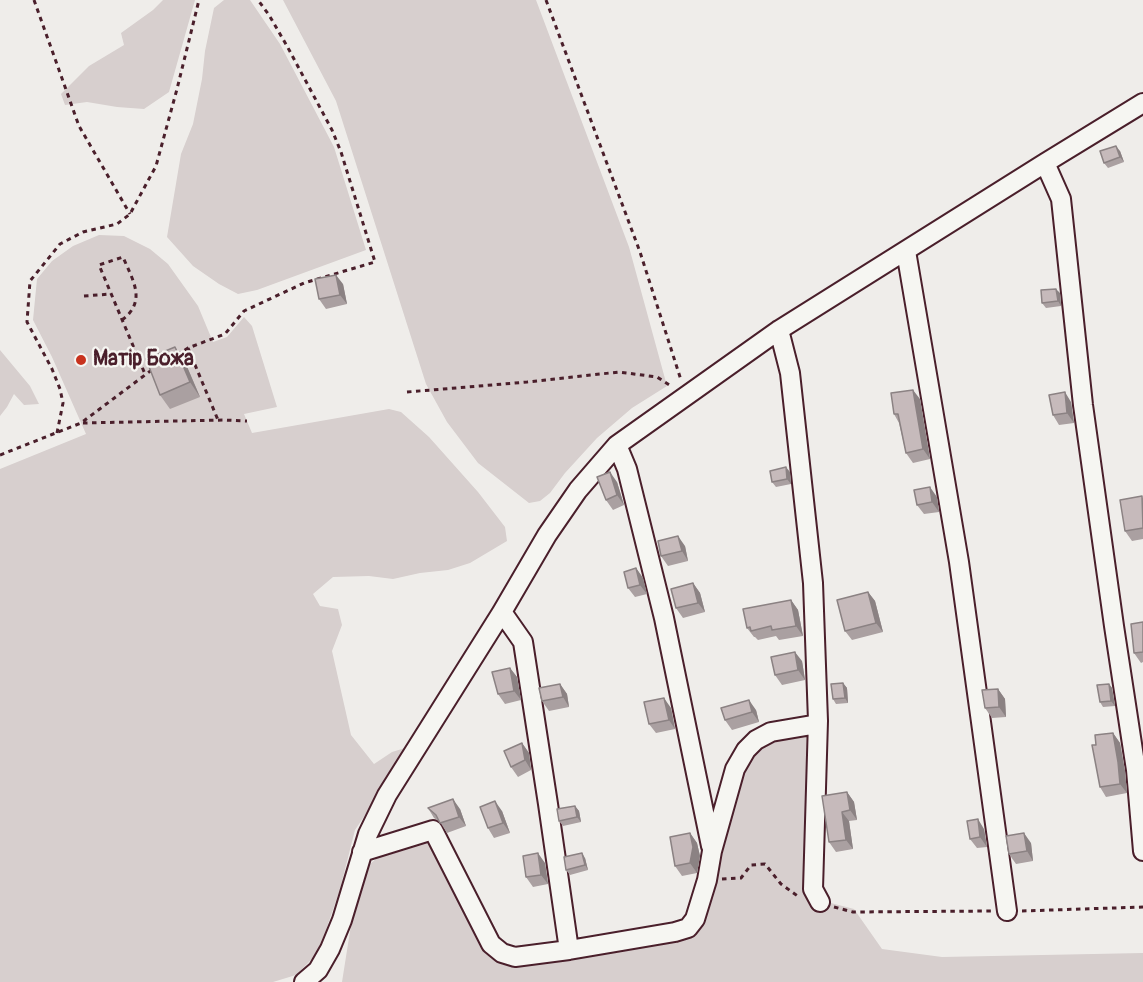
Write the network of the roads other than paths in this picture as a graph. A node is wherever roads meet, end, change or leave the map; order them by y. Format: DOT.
graph roads {
  1 [pos="1143,103"];
  2 [pos="1045,163"];
  3 [pos="906,251"];
  4 [pos="779,330"];
  5 [pos="617,445"];
  6 [pos="502,612"];
  7 [pos="818,721"];
  8 [pos="1143,850"];
  9 [pos="712,851"];
  10 [pos="362,852"];
  11 [pos="820,902"];
  12 [pos="1007,911"];
  13 [pos="569,950"];
  14 [pos="304,982"];
  1 -- 2 [label="street"];
  2 -- 3 [label="street"];
  2 -- 8 [label="street"];
  3 -- 4 [label="street"];
  3 -- 12 [label="street"];
  4 -- 5 [label="street"];
  4 -- 7 [label="street"];
  5 -- 6 [label="street"];
  5 -- 9 [label="street"];
  6 -- 10 [label="street"];
  6 -- 13 [label="street"];
  7 -- 9 [label="street"];
  7 -- 11 [label="street"];
  9 -- 13 [label="street"];
  10 -- 13 [label="street"];
  10 -- 14 [label="street"];
}
